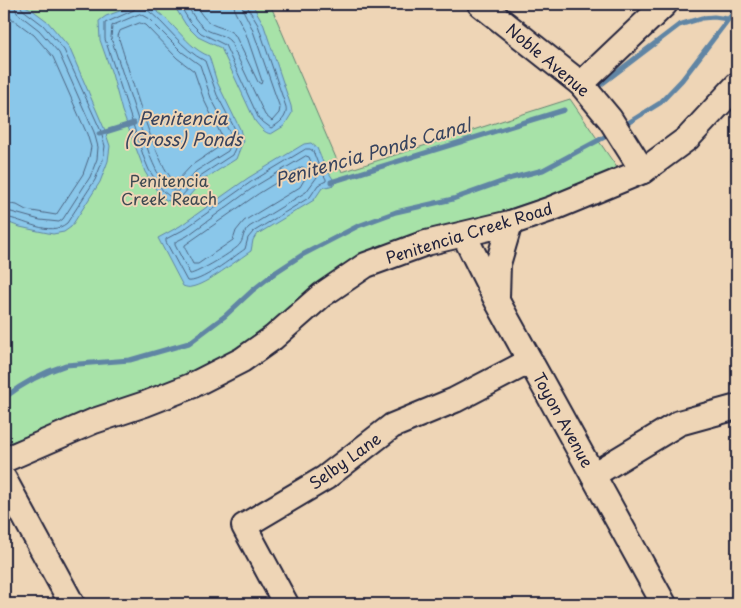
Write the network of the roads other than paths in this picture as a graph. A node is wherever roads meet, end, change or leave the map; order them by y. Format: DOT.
graph roads {
  1 [pos="480,4"];
  2 [pos="665,4"];
  3 [pos="581,84"];
  4 [pos="737,85"];
  5 [pos="643,171"];
  6 [pos="510,223"];
  7 [pos="464,234"];
  8 [pos="497,301"];
  9 [pos="530,361"];
  10 [pos="737,407"];
  11 [pos="4,460"];
  12 [pos="593,475"];
  13 [pos="4,479"];
  14 [pos="72,604"];
  15 [pos="286,604"];
  16 [pos="664,604"];
  1 -- 3 [label="street, Noble Avenue"];
  2 -- 3 [label="street"];
  3 -- 5 [label="street, Noble Avenue"];
  4 -- 5 [label="street, Penitencia Creek Road"];
  5 -- 6 [label="street, Penitencia Creek Road"];
  6 -- 7 [label="street, Penitencia Creek Road"];
  6 -- 8 [label="street"];
  7 -- 8 [label="street, Toyon Avenue"];
  7 -- 11 [label="street, Penitencia Creek Road"];
  8 -- 9 [label="street, Toyon Avenue"];
  9 -- 12 [label="street, Toyon Avenue"];
  9 -- 15 [label="street, Selby Lane"];
  10 -- 12 [label="street"];
  12 -- 16 [label="street, Toyon Avenue"];
  13 -- 14 [label="street"];
}
